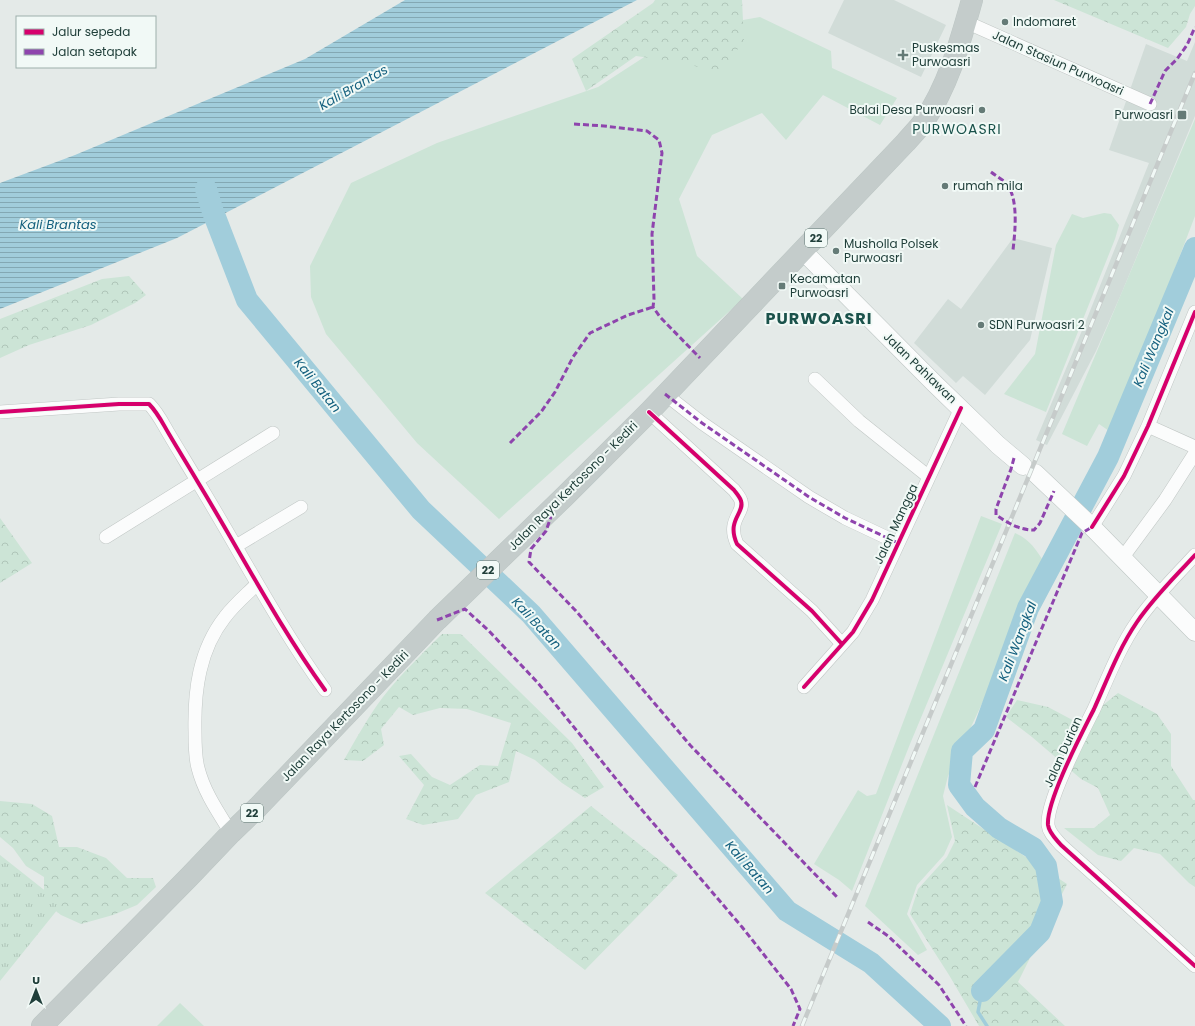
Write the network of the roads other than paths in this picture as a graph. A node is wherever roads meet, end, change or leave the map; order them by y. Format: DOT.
graph roads {
  1 [pos="972,0"];
  2 [pos="966,22"];
  3 [pos="1150,104"];
  4 [pos="803,251"];
  5 [pos="1195,312"];
  6 [pos="815,379"];
  7 [pos="665,394"];
  8 [pos="961,408"];
  9 [pos="0,412"];
  10 [pos="649,412"];
  11 [pos="1148,426"];
  12 [pos="273,433"];
  13 [pos="1195,447"];
  14 [pos="1195,453"];
  15 [pos="929,478"];
  16 [pos="197,480"];
  17 [pos="301,507"];
  18 [pos="1089,524"];
  19 [pos="106,537"];
  20 [pos="898,543"];
  21 [pos="236,546"];
  22 [pos="1195,555"];
  23 [pos="1123,557"];
  24 [pos="256,584"];
  25 [pos="1158,595"];
  26 [pos="1195,632"];
  27 [pos="842,644"];
  28 [pos="804,688"];
  29 [pos="325,690"];
  30 [pos="231,833"];
  31 [pos="1195,966"];
  32 [pos="42,1026"];
  1 -- 2 [label="highway, Jalan Raya Kertosono - Kediri / 22"];
  2 -- 3 [label="street, Jalan Stasiun Purwoasri"];
  2 -- 4 [label="highway, Jalan Raya Kertosono - Kediri / 22"];
  4 -- 7 [label="highway, Jalan Raya Kertosono - Kediri / 22"];
  4 -- 8 [label="main road, Jalan Pahlawan"];
  5 -- 11 [label="street"];
  6 -- 15 [label="street"];
  7 -- 10 [label="highway, Jalan Raya Kertosono - Kediri / 22"];
  7 -- 20 [label="street"];
  8 -- 15 [label="street, Jalan Mangga"];
  8 -- 18 [label="main road, Jalan Pahlawan"];
  9 -- 16 [label="street"];
  10 -- 27 [label="street"];
  10 -- 30 [label="highway, Jalan Raya Kertosono - Kediri / 22"];
  11 -- 13 [label="street"];
  11 -- 18 [label="street"];
  12 -- 16 [label="street"];
  14 -- 23 [label="street"];
  15 -- 20 [label="street, Jalan Mangga"];
  16 -- 19 [label="street"];
  16 -- 21 [label="street"];
  17 -- 21 [label="street"];
  18 -- 23 [label="main road, Jalan Pahlawan"];
  20 -- 27 [label="street, Jalan Mangga"];
  21 -- 24 [label="street"];
  22 -- 25 [label="street, Jalan Durian"];
  23 -- 25 [label="main road, Jalan Pahlawan"];
  24 -- 29 [label="street"];
  24 -- 30 [label="street"];
  25 -- 26 [label="main road, Jalan Pahlawan"];
  25 -- 31 [label="street, Jalan Durian"];
  27 -- 28 [label="street, Jalan Mangga"];
  30 -- 32 [label="highway, Jalan Raya Kertosono - Kediri / 22"];
}
